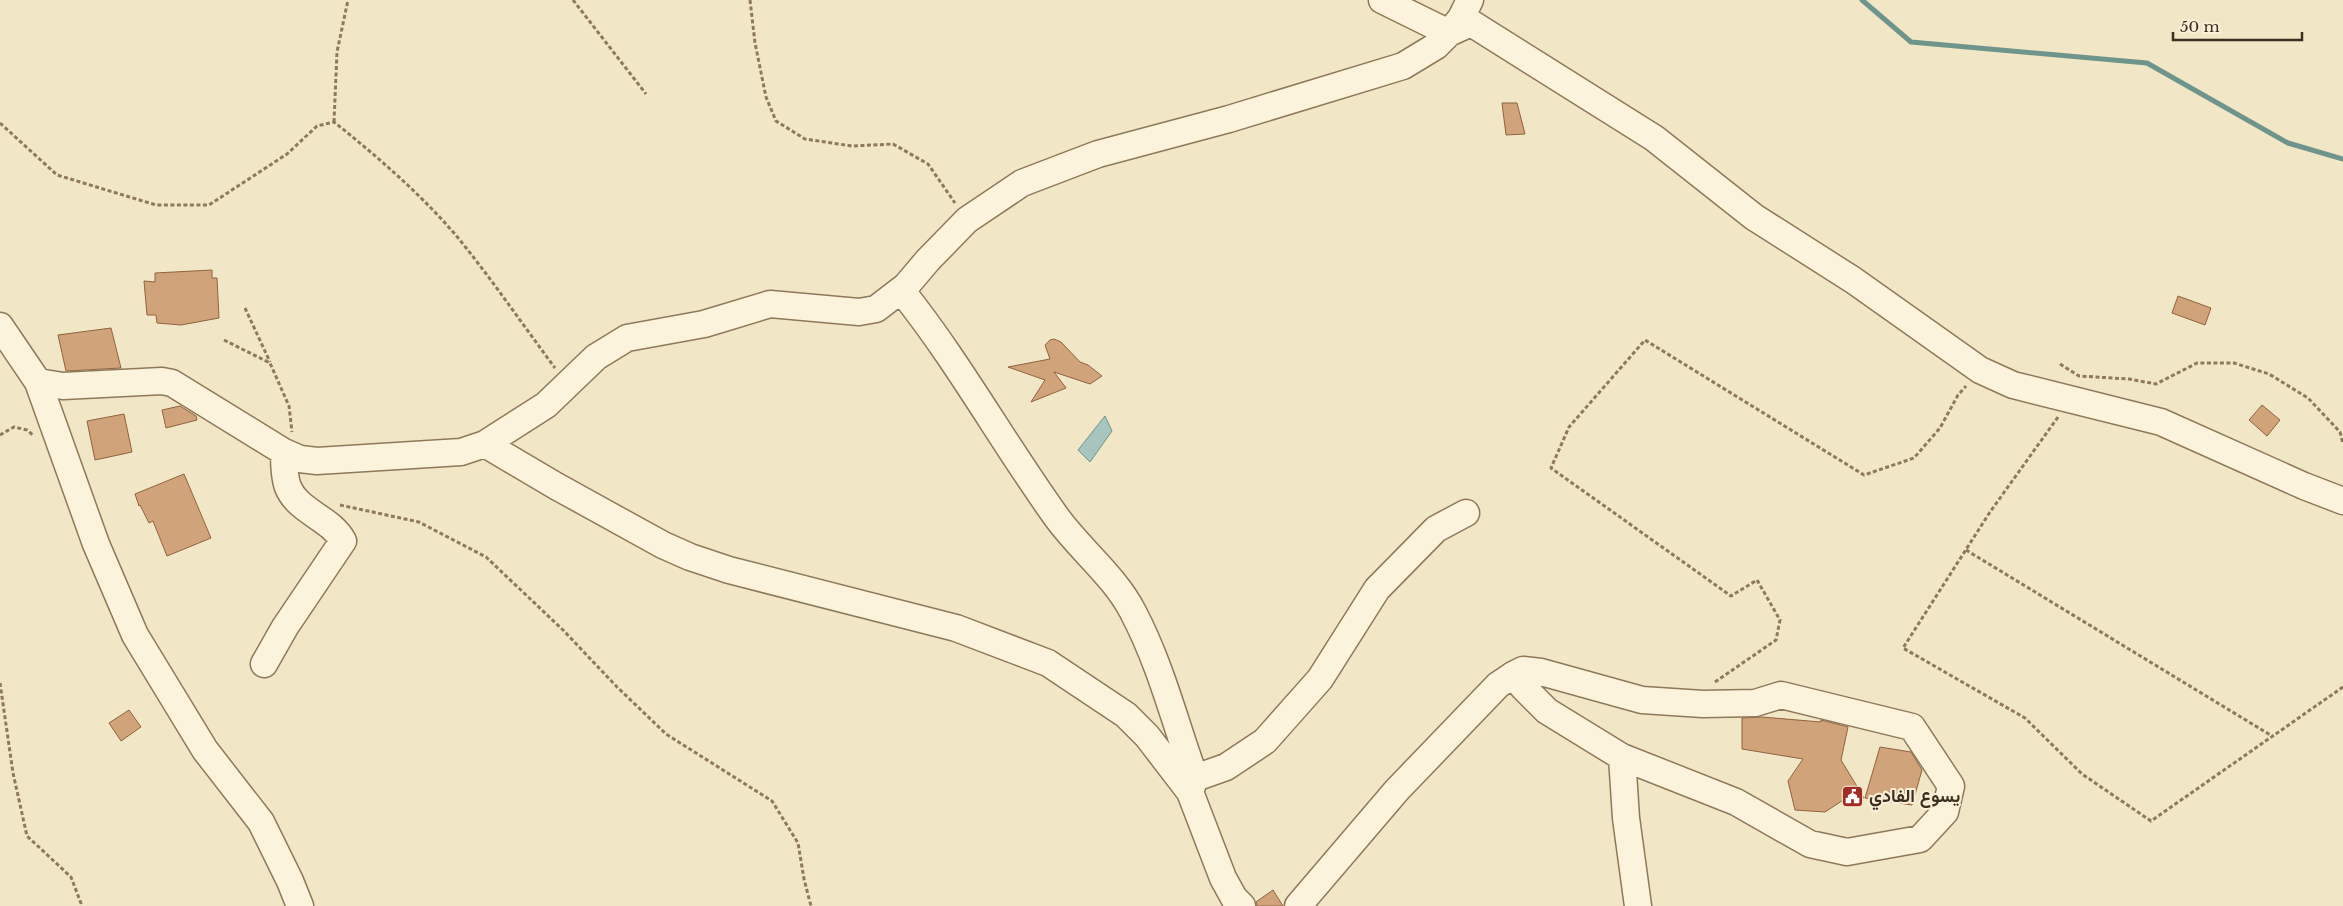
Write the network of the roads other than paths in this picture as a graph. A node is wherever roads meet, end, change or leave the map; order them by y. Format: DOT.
graph roads {
  1 [pos="1382,0"];
  2 [pos="1470,0"];
  3 [pos="1449,33"];
  4 [pos="901,290"];
  5 [pos="0,326"];
  6 [pos="38,382"];
  7 [pos="484,444"];
  8 [pos="284,452"];
  9 [pos="2343,501"];
  10 [pos="1466,513"];
  11 [pos="264,664"];
  12 [pos="1513,675"];
  13 [pos="1622,757"];
  14 [pos="1192,785"];
  15 [pos="300,906"];
  16 [pos="1242,906"];
  17 [pos="1298,906"];
  18 [pos="1638,906"];
  1 -- 3 [label="street"];
  2 -- 3 [label="street"];
  3 -- 4 [label="street"];
  3 -- 9 [label="street"];
  4 -- 7 [label="street"];
  4 -- 14 [label="street"];
  5 -- 6 [label="street"];
  6 -- 8 [label="street"];
  6 -- 15 [label="street"];
  7 -- 8 [label="street"];
  7 -- 14 [label="street"];
  8 -- 11 [label="street"];
  10 -- 14 [label="street"];
  12 -- 13 [label="street"];
  12 -- 13 [label="street"];
  12 -- 17 [label="street"];
  13 -- 18 [label="street"];
  14 -- 16 [label="street"];
}
